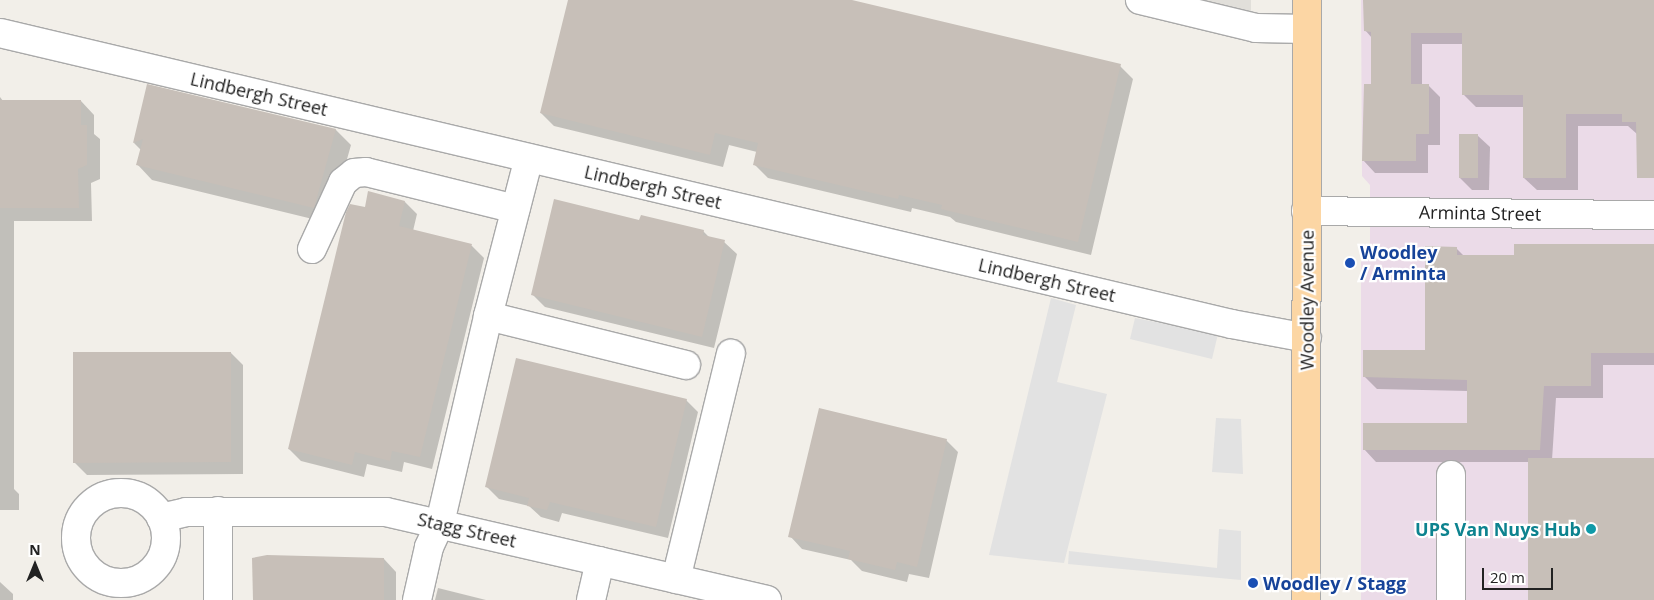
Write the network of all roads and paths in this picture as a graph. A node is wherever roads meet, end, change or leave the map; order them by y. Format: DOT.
graph roads {
  1 [pos="1140,0"];
  2 [pos="1307,0"];
  3 [pos="1307,29"];
  4 [pos="0,33"];
  5 [pos="529,158"];
  6 [pos="516,209"];
  7 [pos="1306,211"];
  8 [pos="1654,214"];
  9 [pos="312,249"];
  10 [pos="488,316"];
  11 [pos="1307,338"];
  12 [pos="731,354"];
  13 [pos="686,365"];
  14 [pos="1451,475"];
  15 [pos="218,511"];
  16 [pos="161,518"];
  17 [pos="440,523"];
  18 [pos="600,561"];
  19 [pos="676,579"];
  20 [pos="218,600"];
  21 [pos="417,600"];
  22 [pos="591,600"];
  23 [pos="767,600"];
  24 [pos="1306,600"];
  25 [pos="1451,600"];
  1 -- 3 [label="street"];
  2 -- 3 [label="main road, Woodley Avenue"];
  3 -- 7 [label="main road, Woodley Avenue"];
  4 -- 5 [label="street, Lindbergh Street"];
  5 -- 6 [label="street"];
  5 -- 11 [label="street, Lindbergh Street"];
  6 -- 9 [label="street"];
  6 -- 10 [label="street"];
  7 -- 8 [label="street, Arminta Street"];
  7 -- 11 [label="main road, Woodley Avenue"];
  10 -- 13 [label="street"];
  10 -- 17 [label="street"];
  11 -- 24 [label="main road, Woodley Avenue"];
  12 -- 19 [label="street"];
  14 -- 25 [label="street"];
  15 -- 16 [label="street, Stagg Street"];
  15 -- 17 [label="street, Stagg Street"];
  15 -- 20 [label="street"];
  17 -- 18 [label="street, Stagg Street"];
  17 -- 21 [label="street"];
  18 -- 19 [label="street, Stagg Street"];
  18 -- 22 [label="street"];
  19 -- 23 [label="street, Stagg Street"];
}
